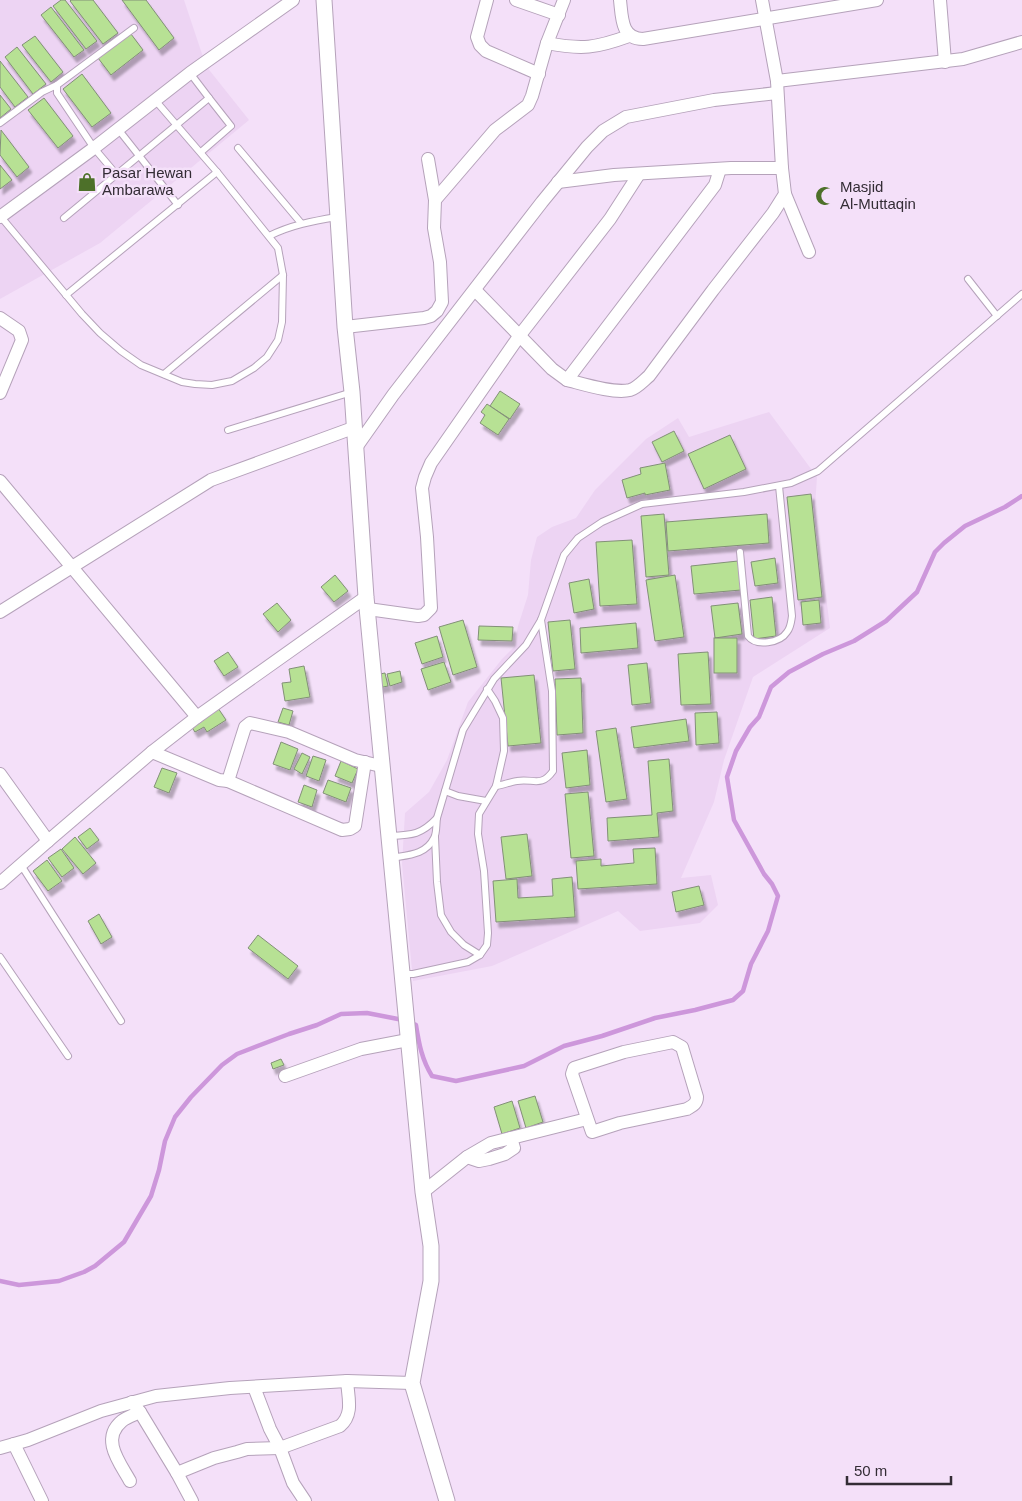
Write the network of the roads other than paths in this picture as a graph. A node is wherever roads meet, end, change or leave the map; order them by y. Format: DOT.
graph roads {
  1 [pos="293,0"];
  2 [pos="324,0"];
  3 [pos="487,0"];
  4 [pos="516,0"];
  5 [pos="564,0"];
  6 [pos="620,0"];
  7 [pos="762,0"];
  8 [pos="877,0"];
  9 [pos="940,0"];
  10 [pos="559,15"];
  11 [pos="764,19"];
  12 [pos="134,28"];
  13 [pos="629,36"];
  14 [pos="1022,42"];
  15 [pos="547,43"];
  16 [pos="945,62"];
  17 [pos="190,73"];
  18 [pos="539,74"];
  19 [pos="57,85"];
  20 [pos="777,87"];
  21 [pos="209,98"];
  22 [pos="155,100"];
  23 [pos="0,124"];
  24 [pos="177,124"];
  25 [pos="118,129"];
  26 [pos="94,148"];
  27 [pos="238,148"];
  28 [pos="201,152"];
  29 [pos="139,156"];
  30 [pos="428,159"];
  31 [pos="782,168"];
  32 [pos="720,169"];
  33 [pos="217,172"];
  34 [pos="116,174"];
  35 [pos="640,174"];
  36 [pos="558,182"];
  37 [pos="785,194"];
  38 [pos="435,200"];
  39 [pos="178,205"];
  40 [pos="0,217"];
  41 [pos="338,217"];
  42 [pos="64,218"];
  43 [pos="301,223"];
  44 [pos="269,236"];
  45 [pos="809,252"];
  46 [pos="283,275"];
  47 [pos="968,279"];
  48 [pos="474,290"];
  49 [pos="1022,294"];
  50 [pos="66,296"];
  51 [pos="997,316"];
  52 [pos="0,318"];
  53 [pos="345,327"];
  54 [pos="520,335"];
  55 [pos="164,374"];
  56 [pos="568,380"];
  57 [pos="352,392"];
  58 [pos="0,393"];
  59 [pos="353,428"];
  60 [pos="228,430"];
  61 [pos="355,450"];
  62 [pos="0,481"];
  63 [pos="779,486"];
  64 [pos="740,552"];
  65 [pos="72,567"];
  66 [pos="367,603"];
  67 [pos="0,612"];
  68 [pos="542,620"];
  69 [pos="487,689"];
  70 [pos="197,717"];
  71 [pos="152,752"];
  72 [pos="365,762"];
  73 [pos="382,766"];
  74 [pos="0,774"];
  75 [pos="228,781"];
  76 [pos="496,786"];
  77 [pos="445,791"];
  78 [pos="486,801"];
  79 [pos="437,818"];
  80 [pos="389,836"];
  81 [pos="435,837"];
  82 [pos="48,840"];
  83 [pos="391,858"];
  84 [pos="21,865"];
  85 [pos="0,883"];
  86 [pos="480,955"];
  87 [pos="0,957"];
  88 [pos="402,974"];
  89 [pos="121,1020"];
  90 [pos="407,1027"];
  91 [pos="68,1056"];
  92 [pos="284,1076"];
  93 [pos="586,1119"];
  94 [pos="423,1192"];
  95 [pos="347,1381"];
  96 [pos="412,1383"];
  97 [pos="254,1387"];
  98 [pos="136,1407"];
  99 [pos="14,1444"];
  100 [pos="0,1448"];
  101 [pos="280,1448"];
  102 [pos="177,1473"];
  103 [pos="130,1481"];
  104 [pos="42,1501"];
  105 [pos="192,1501"];
  106 [pos="305,1501"];
  107 [pos="447,1501"];
  1 -- 17 [label="street"];
  2 -- 41 [label="street"];
  3 -- 18 [label="street"];
  4 -- 10 [label="street"];
  5 -- 10 [label="street"];
  6 -- 13 [label="street"];
  7 -- 11 [label="street"];
  8 -- 11 [label="street"];
  9 -- 16 [label="street"];
  10 -- 15 [label="street"];
  11 -- 13 [label="street"];
  11 -- 20 [label="street"];
  12 -- 19 [label="lane"];
  13 -- 15 [label="street"];
  14 -- 16 [label="street"];
  15 -- 18 [label="street"];
  16 -- 20 [label="street"];
  17 -- 21 [label="lane"];
  17 -- 22 [label="street"];
  18 -- 38 [label="street"];
  19 -- 23 [label="lane"];
  19 -- 26 [label="lane"];
  20 -- 31 [label="street"];
  20 -- 36 [label="street"];
  21 -- 24 [label="lane"];
  21 -- 28 [label="lane"];
  22 -- 24 [label="lane"];
  22 -- 25 [label="street"];
  24 -- 28 [label="lane"];
  24 -- 29 [label="lane"];
  25 -- 26 [label="street"];
  25 -- 29 [label="lane"];
  26 -- 34 [label="lane"];
  26 -- 40 [label="street"];
  27 -- 43 [label="lane"];
  28 -- 33 [label="lane"];
  29 -- 34 [label="lane"];
  29 -- 39 [label="lane"];
  30 -- 38 [label="street"];
  31 -- 32 [label="street"];
  31 -- 37 [label="street"];
  32 -- 35 [label="street"];
  32 -- 56 [label="street"];
  33 -- 39 [label="lane"];
  33 -- 44 [label="lane"];
  34 -- 42 [label="lane"];
  35 -- 36 [label="street"];
  35 -- 54 [label="street"];
  36 -- 48 [label="street"];
  37 -- 45 [label="street"];
  37 -- 56 [label="street"];
  38 -- 53 [label="street"];
  39 -- 50 [label="lane"];
  40 -- 50 [label="lane"];
  41 -- 43 [label="lane"];
  41 -- 53 [label="street"];
  43 -- 44 [label="lane"];
  44 -- 46 [label="lane"];
  46 -- 55 [label="lane"];
  46 -- 55 [label="lane"];
  47 -- 51 [label="lane"];
  48 -- 54 [label="street"];
  48 -- 61 [label="street"];
  49 -- 51 [label="lane"];
  50 -- 55 [label="lane"];
  51 -- 63 [label="lane"];
  52 -- 58 [label="street"];
  53 -- 57 [label="street"];
  54 -- 56 [label="street"];
  54 -- 66 [label="street"];
  57 -- 59 [label="street"];
  57 -- 60 [label="lane"];
  59 -- 61 [label="street"];
  59 -- 65 [label="street"];
  61 -- 66 [label="street"];
  62 -- 65 [label="street"];
  63 -- 64 [label="lane"];
  63 -- 68 [label="lane"];
  65 -- 67 [label="street"];
  65 -- 70 [label="street"];
  66 -- 70 [label="street"];
  66 -- 73 [label="street"];
  68 -- 69 [label="lane"];
  68 -- 76 [label="lane"];
  69 -- 76 [label="lane"];
  69 -- 77 [label="lane"];
  70 -- 71 [label="street"];
  71 -- 75 [label="street"];
  71 -- 82 [label="street"];
  72 -- 73 [label="street"];
  72 -- 75 [label="street"];
  72 -- 75 [label="street"];
  73 -- 80 [label="street"];
  74 -- 82 [label="street"];
  76 -- 78 [label="lane"];
  77 -- 78 [label="lane"];
  77 -- 79 [label="lane"];
  78 -- 86 [label="lane"];
  79 -- 80 [label="lane"];
  79 -- 81 [label="lane"];
  80 -- 83 [label="street"];
  81 -- 83 [label="lane"];
  81 -- 86 [label="lane"];
  82 -- 84 [label="street"];
  83 -- 88 [label="street"];
  84 -- 85 [label="street"];
  84 -- 89 [label="lane"];
  86 -- 88 [label="lane"];
  87 -- 91 [label="lane"];
  88 -- 90 [label="street"];
  90 -- 92 [label="street"];
  90 -- 94 [label="street"];
  93 -- 93 [label="street"];
  93 -- 94 [label="street"];
  94 -- 96 [label="street"];
  95 -- 96 [label="street"];
  95 -- 97 [label="street"];
  95 -- 101 [label="street"];
  96 -- 107 [label="street"];
  97 -- 98 [label="street"];
  97 -- 101 [label="street"];
  98 -- 99 [label="street"];
  98 -- 102 [label="street"];
  98 -- 103 [label="street"];
  99 -- 100 [label="street"];
  99 -- 104 [label="street"];
  101 -- 102 [label="street"];
  101 -- 106 [label="street"];
  102 -- 105 [label="street"];
}
